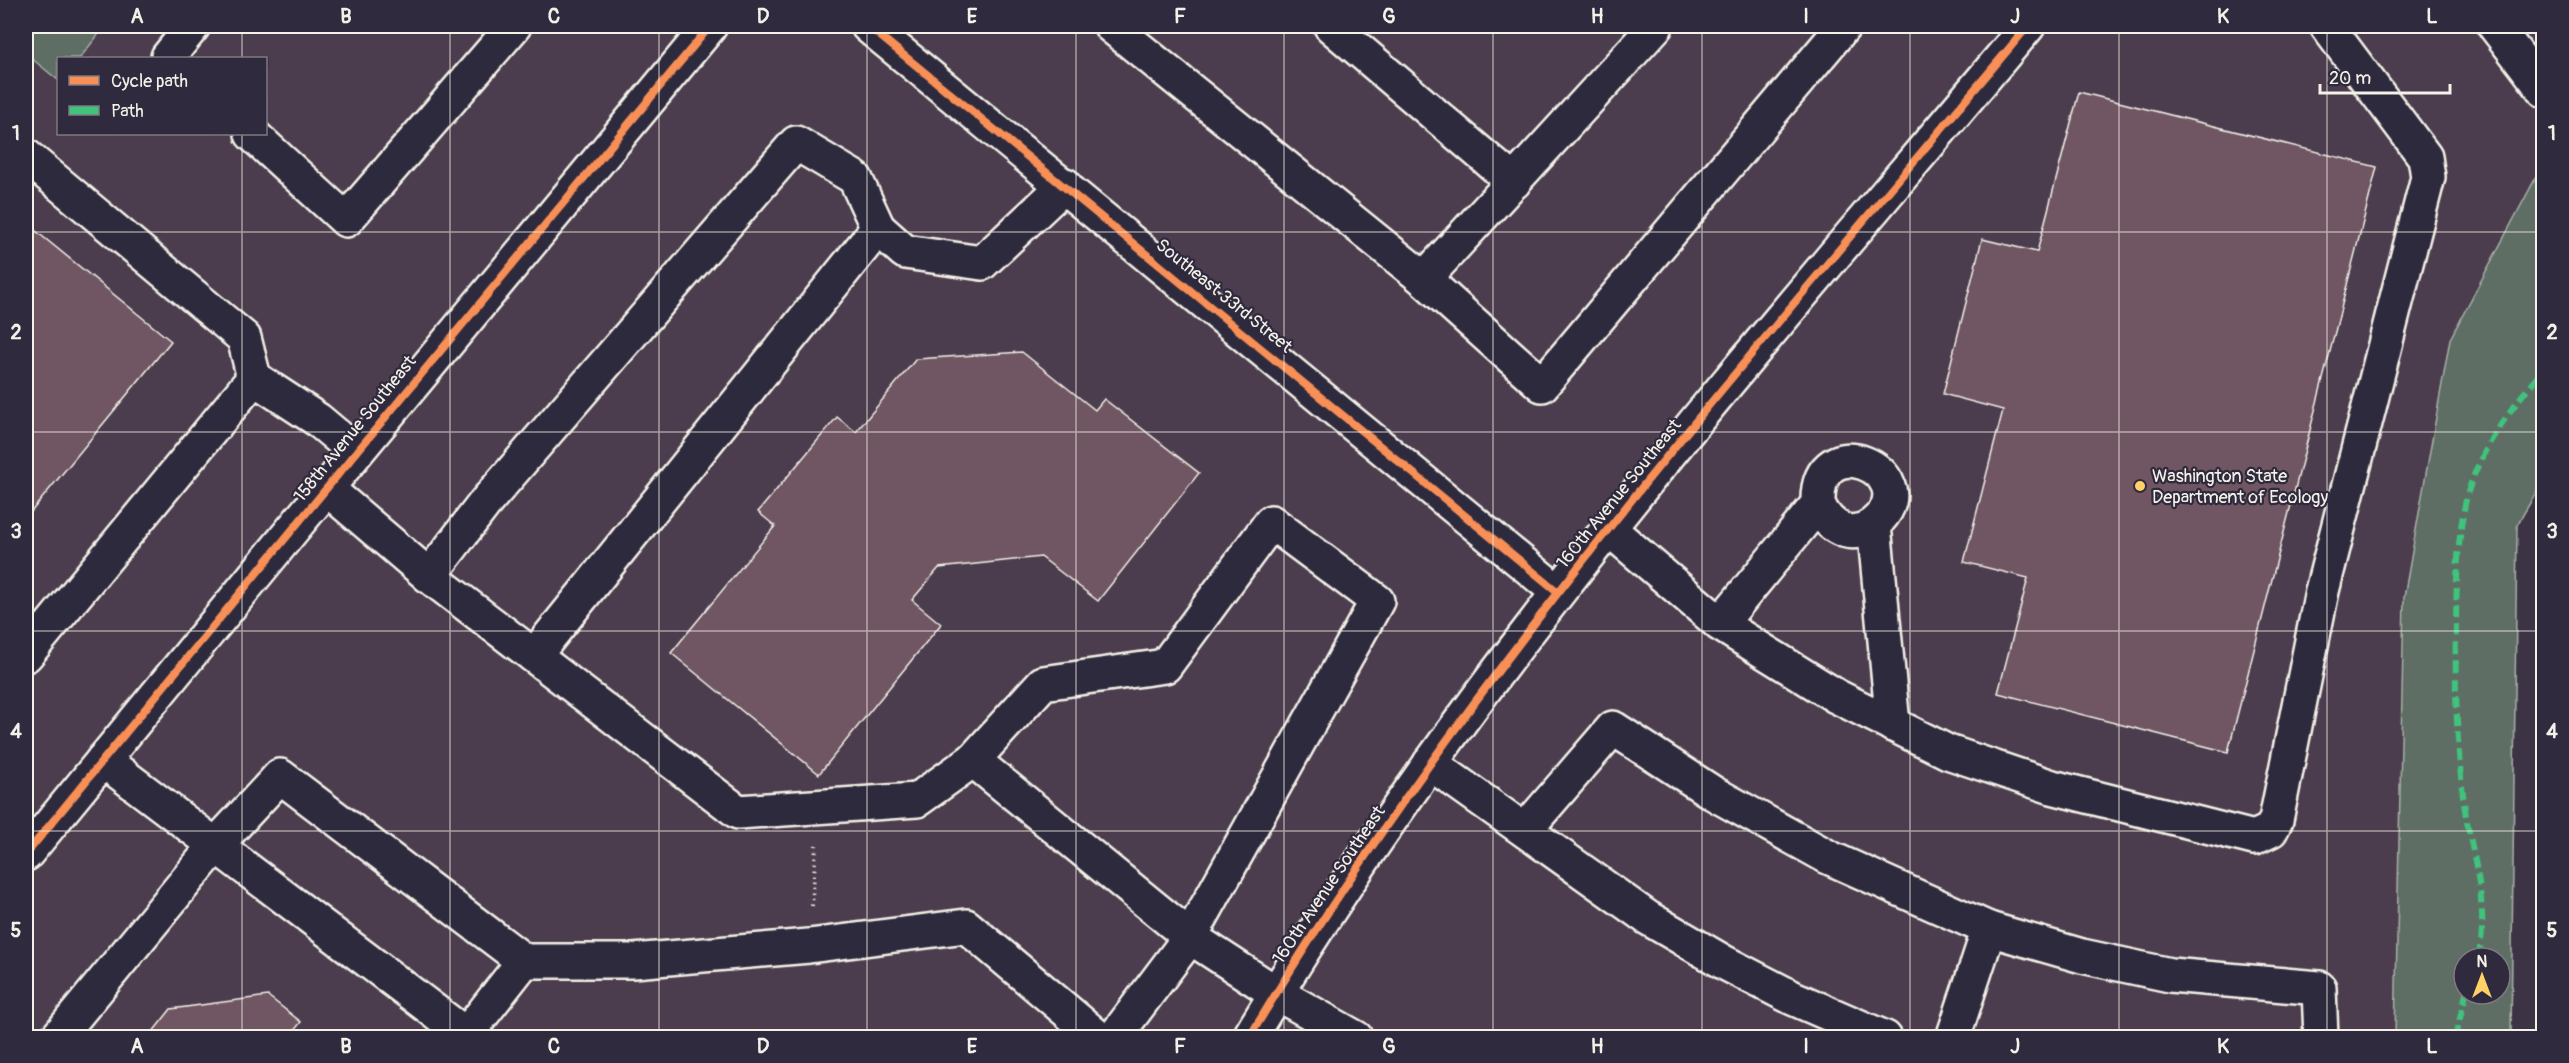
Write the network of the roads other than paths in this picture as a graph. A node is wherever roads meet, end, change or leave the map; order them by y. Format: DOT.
graph roads {
  1 [pos="193,26"];
  2 [pos="514,26"];
  3 [pos="710,26"];
  4 [pos="868,26"];
  5 [pos="1111,26"];
  6 [pos="1331,26"];
  7 [pos="1656,26"];
  8 [pos="1844,26"];
  9 [pos="2028,26"];
  10 [pos="2327,26"];
  11 [pos="2495,26"];
  12 [pos="168,57"];
  13 [pos="2544,90"];
  14 [pos="253,135"];
  15 [pos="26,156"];
  16 [pos="1514,182"];
  17 [pos="1065,185"];
  18 [pos="878,228"];
  19 [pos="1424,279"];
  20 [pos="254,378"];
  21 [pos="355,451"];
  22 [pos="326,488"];
  23 [pos="1818,504"];
  24 [pos="1874,525"];
  25 [pos="1608,528"];
  26 [pos="429,576"];
  27 [pos="1558,592"];
  28 [pos="1719,624"];
  29 [pos="26,655"];
  30 [pos="534,656"];
  31 [pos="1893,725"];
  32 [pos="103,760"];
  33 [pos="973,760"];
  34 [pos="1430,763"];
  35 [pos="1524,830"];
  36 [pos="215,846"];
  37 [pos="26,854"];
  38 [pos="1989,928"];
  39 [pos="1190,937"];
  40 [pos="524,961"];
  41 [pos="1276,993"];
  42 [pos="467,1036"];
  43 [pos="57,1038"];
  44 [pos="1099,1038"];
  45 [pos="1114,1038"];
  46 [pos="1250,1038"];
  47 [pos="1356,1038"];
  48 [pos="1885,1038"];
  49 [pos="1953,1038"];
  50 [pos="2321,1038"];
  1 -- 12 [label="street"];
  2 -- 14 [label="street"];
  3 -- 21 [label="street, 158th Avenue Southeast"];
  4 -- 17 [label="street, Southeast 33rd Street"];
  5 -- 19 [label="street"];
  6 -- 16 [label="street"];
  7 -- 16 [label="street"];
  8 -- 19 [label="street"];
  9 -- 25 [label="street, 160th Avenue Southeast"];
  10 -- 31 [label="street"];
  11 -- 13 [label="street"];
  15 -- 20 [label="street"];
  16 -- 19 [label="street"];
  17 -- 18 [label="street"];
  17 -- 27 [label="street, Southeast 33rd Street"];
  18 -- 26 [label="street"];
  18 -- 30 [label="street"];
  20 -- 21 [label="street"];
  20 -- 29 [label="street"];
  21 -- 22 [label="street, 158th Avenue Southeast"];
  22 -- 26 [label="street"];
  22 -- 32 [label="street, 158th Avenue Southeast"];
  23 -- 24 [label="street"];
  23 -- 24 [label="street"];
  23 -- 28 [label="street"];
  24 -- 31 [label="street"];
  25 -- 27 [label="street, 160th Avenue Southeast"];
  25 -- 28 [label="street"];
  26 -- 30 [label="street"];
  27 -- 34 [label="street, 160th Avenue Southeast"];
  28 -- 31 [label="street"];
  30 -- 33 [label="street"];
  32 -- 36 [label="street"];
  32 -- 37 [label="street, 158th Avenue Southeast"];
  33 -- 39 [label="street"];
  33 -- 39 [label="street"];
  34 -- 35 [label="street"];
  34 -- 41 [label="street, 160th Avenue Southeast"];
  35 -- 38 [label="street"];
  35 -- 48 [label="street"];
  36 -- 40 [label="street"];
  36 -- 42 [label="street"];
  36 -- 43 [label="street"];
  38 -- 49 [label="street"];
  38 -- 50 [label="street"];
  39 -- 41 [label="street"];
  39 -- 45 [label="street"];
  40 -- 42 [label="street"];
  40 -- 44 [label="street"];
  41 -- 46 [label="street, 160th Avenue Southeast"];
  41 -- 47 [label="street"];
}
